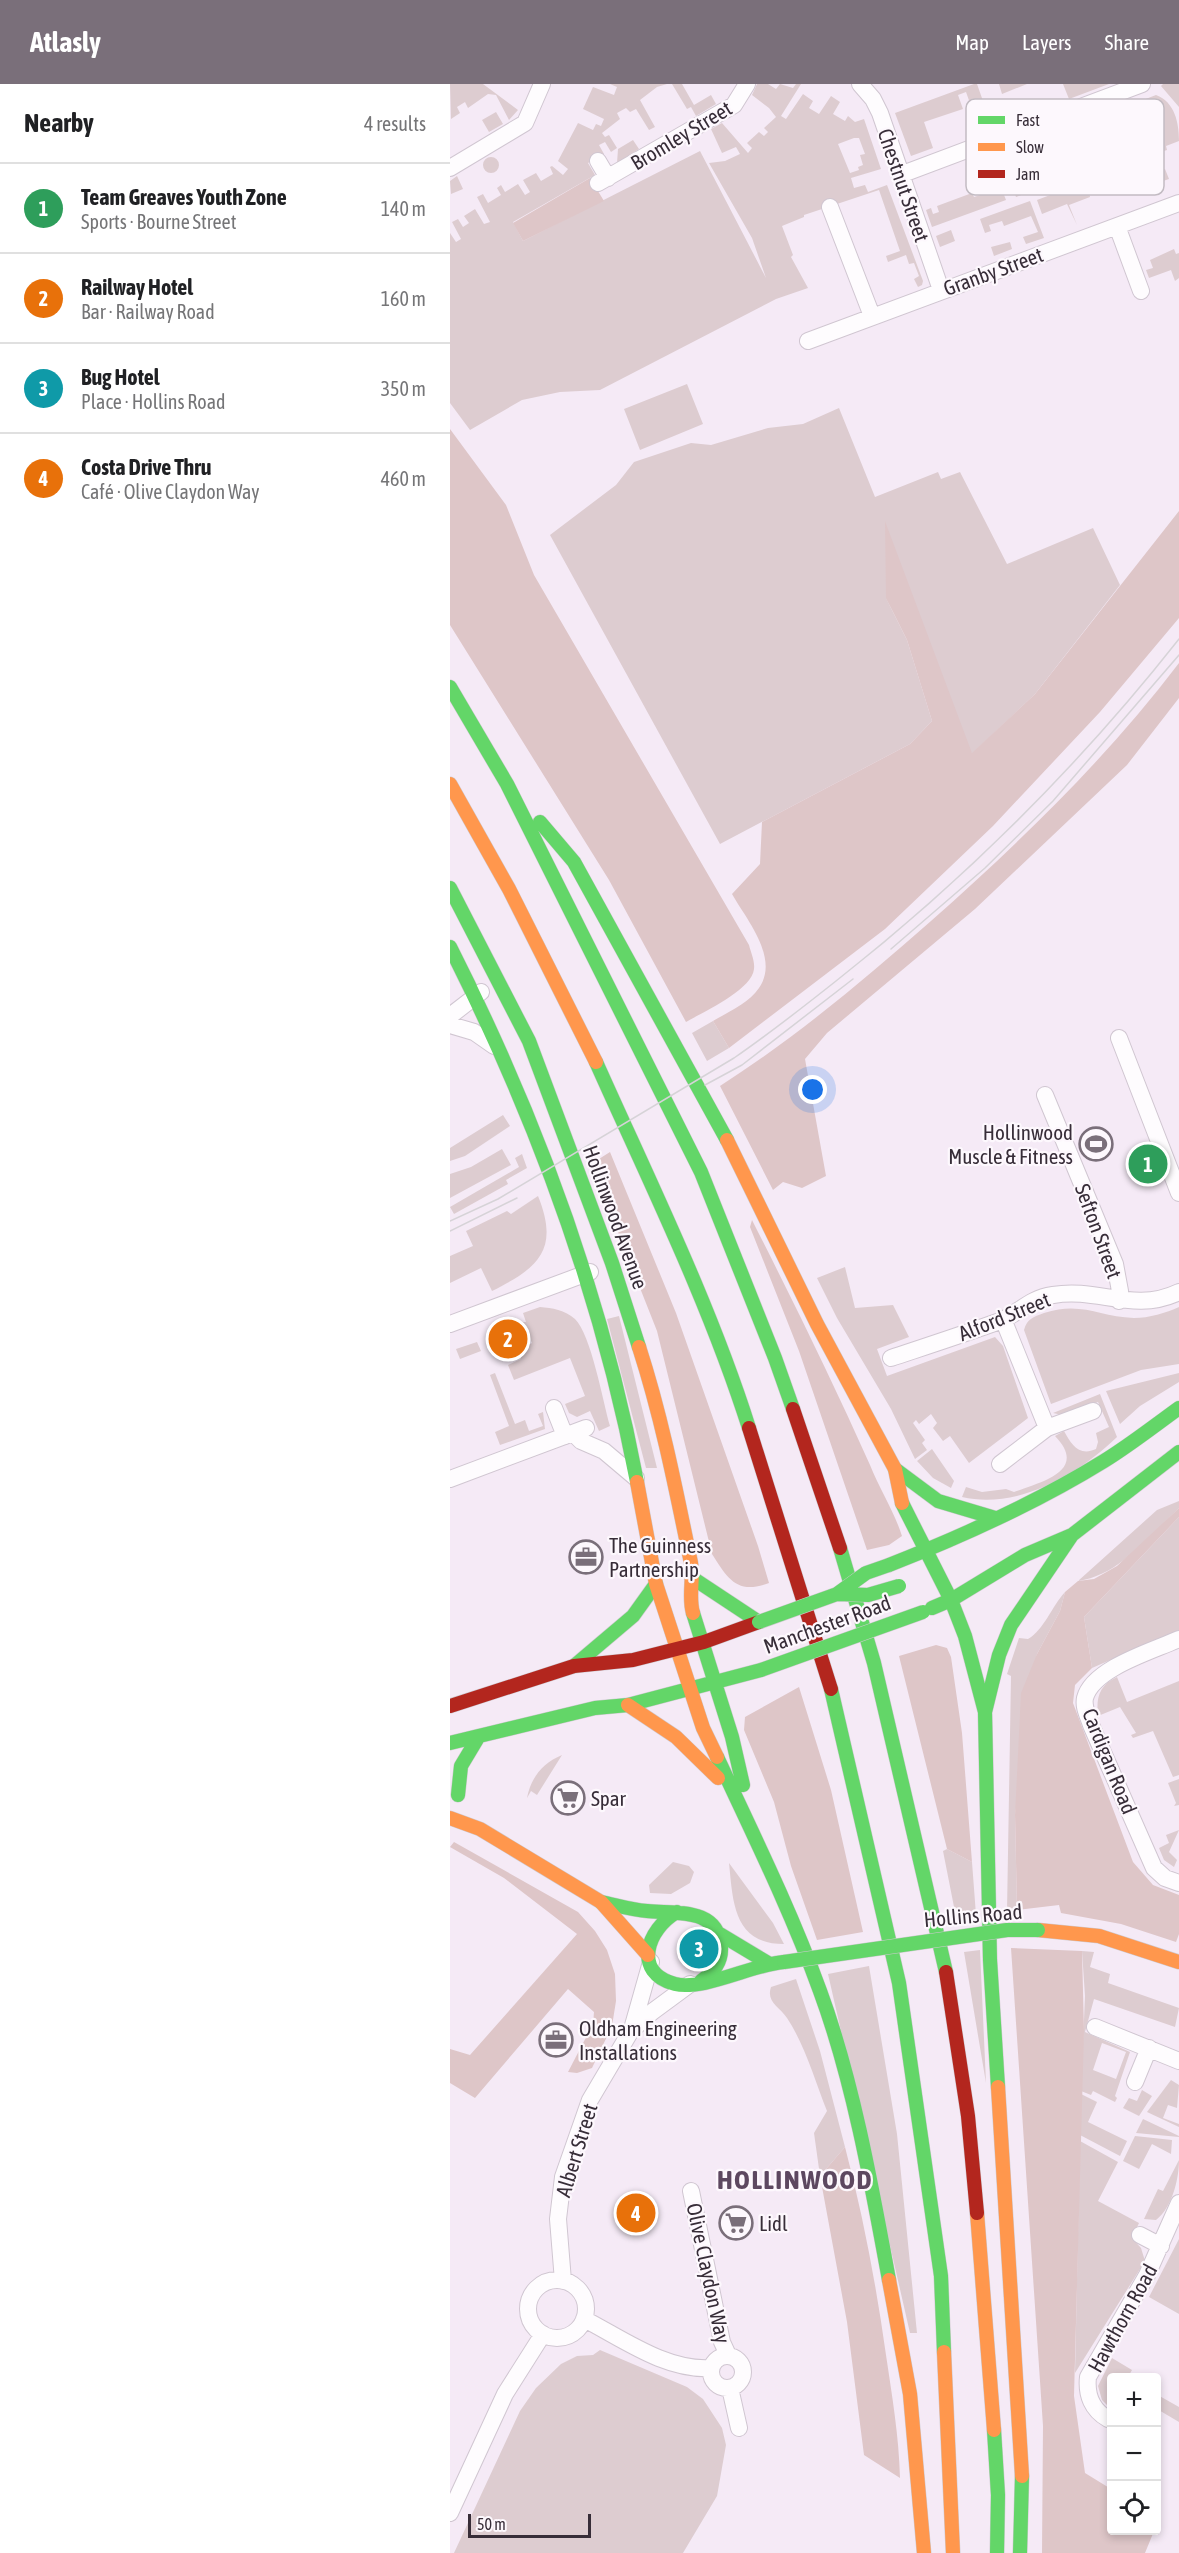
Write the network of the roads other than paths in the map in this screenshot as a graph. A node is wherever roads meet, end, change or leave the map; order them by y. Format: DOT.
graph roads {
  1 [pos="542,84"];
  2 [pos="747,84"];
  3 [pos="860,84"];
  4 [pos="1142,84"];
  5 [pos="1102,99"];
  6 [pos="966,150"];
  7 [pos="598,161"];
  8 [pos="450,168"];
  9 [pos="900,175"];
  10 [pos="1179,203"];
  11 [pos="830,207"];
  12 [pos="1117,226"];
  13 [pos="941,291"];
  14 [pos="1141,291"];
  15 [pos="872,316"];
  16 [pos="808,341"];
  17 [pos="450,687"];
  18 [pos="507,783"];
  19 [pos="450,784"];
  20 [pos="450,888"];
  21 [pos="450,947"];
  22 [pos="489,960"];
  23 [pos="466,978"];
  24 [pos="499,980"];
  25 [pos="450,990"];
  26 [pos="475,997"];
  27 [pos="450,1016"];
  28 [pos="450,1025"];
  29 [pos="1119,1038"];
  30 [pos="497,1049"];
  31 [pos="1045,1095"];
  32 [pos="1179,1193"];
  33 [pos="612,1263"];
  34 [pos="583,1275"];
  35 [pos="1179,1292"];
  36 [pos="1119,1301"];
  37 [pos="1003,1319"];
  38 [pos="450,1324"];
  39 [pos="891,1358"];
  40 [pos="554,1408"];
  41 [pos="1179,1408"];
  42 [pos="1093,1411"];
  43 [pos="1047,1428"];
  44 [pos="574,1432"];
  45 [pos="1179,1452"];
  46 [pos="1000,1464"];
  47 [pos="895,1469"];
  48 [pos="637,1478"];
  49 [pos="450,1479"];
  50 [pos="995,1518"];
  51 [pos="1072,1535"];
  52 [pos="926,1551"];
  53 [pos="927,1576"];
  54 [pos="694,1579"];
  55 [pos="656,1584"];
  56 [pos="837,1594"];
  57 [pos="951,1600"];
  58 [pos="759,1622"];
  59 [pos="1179,1639"];
  60 [pos="704,1642"];
  61 [pos="676,1649"];
  62 [pos="574,1666"];
  63 [pos="715,1684"];
  64 [pos="691,1690"];
  65 [pos="628,1705"];
  66 [pos="450,1706"];
  67 [pos="985,1712"];
  68 [pos="479,1736"];
  69 [pos="450,1743"];
  70 [pos="711,1760"];
  71 [pos="460,1800"];
  72 [pos="740,1802"];
  73 [pos="450,1818"];
  74 [pos="480,1829"];
  75 [pos="1179,1883"];
  76 [pos="601,1902"];
  77 [pos="677,1912"];
  78 [pos="718,1933"];
  79 [pos="649,1959"];
  80 [pos="1179,1962"];
  81 [pos="768,1963"];
  82 [pos="696,1983"];
  83 [pos="1095,2027"];
  84 [pos="632,2029"];
  85 [pos="1149,2048"];
  86 [pos="1179,2061"];
  87 [pos="1135,2082"];
  88 [pos="691,2191"];
  89 [pos="1179,2203"];
  90 [pos="1140,2235"];
  91 [pos="1161,2246"];
  92 [pos="563,2281"];
  93 [pos="584,2319"];
  94 [pos="543,2334"];
  95 [pos="728,2355"];
  96 [pos="711,2368"];
  97 [pos="730,2388"];
  98 [pos="1107,2419"];
  99 [pos="739,2428"];
  100 [pos="450,2513"];
  101 [pos="924,2553"];
  102 [pos="953,2553"];
  103 [pos="997,2553"];
  104 [pos="1020,2553"];
  1 -- 8 [label="street"];
  2 -- 7 [label="street, Bromley Street"];
  3 -- 9 [label="street, Chestnut Street"];
  4 -- 5 [label="street"];
  6 -- 9 [label="street"];
  9 -- 13 [label="street, Chestnut Street"];
  10 -- 12 [label="street, Granby Street"];
  11 -- 15 [label="street"];
  12 -- 13 [label="street, Granby Street"];
  12 -- 14 [label="street"];
  13 -- 15 [label="street, Granby Street"];
  15 -- 16 [label="street, Granby Street"];
  17 -- 18 [label="main road"];
  18 -- 47 [label="main road"];
  18 -- 103 [label="main road"];
  19 -- 102 [label="main road"];
  20 -- 22 [label="main road, Hollinwood Avenue"];
  21 -- 23 [label="main road"];
  22 -- 23 [label="street"];
  22 -- 24 [label="main road, Hollinwood Avenue"];
  23 -- 25 [label="street"];
  23 -- 26 [label="main road"];
  24 -- 26 [label="street"];
  24 -- 33 [label="main road, Hollinwood Avenue"];
  26 -- 27 [label="street"];
  26 -- 30 [label="main road"];
  28 -- 30 [label="street"];
  29 -- 32 [label="street"];
  30 -- 34 [label="main road"];
  31 -- 36 [label="street, Sefton Street"];
  33 -- 34 [label="street"];
  33 -- 54 [label="main road, Hollinwood Avenue"];
  34 -- 38 [label="street"];
  34 -- 48 [label="main road"];
  35 -- 36 [label="street, Alford Street"];
  36 -- 37 [label="street, Alford Street"];
  37 -- 39 [label="street, Alford Street"];
  37 -- 43 [label="street"];
  40 -- 44 [label="street"];
  41 -- 50 [label="main road, Manchester Road"];
  42 -- 43 [label="street"];
  43 -- 46 [label="street"];
  44 -- 48 [label="street"];
  44 -- 49 [label="street"];
  45 -- 51 [label="main road, Manchester Road"];
  47 -- 50 [label="main road"];
  47 -- 52 [label="main road"];
  48 -- 55 [label="main road"];
  50 -- 52 [label="main road, Manchester Road"];
  51 -- 57 [label="main road, Manchester Road"];
  51 -- 67 [label="main road"];
  52 -- 53 [label="main road"];
  52 -- 56 [label="main road, Manchester Road, bridge"];
  53 -- 56 [label="main road, bridge"];
  53 -- 57 [label="main road"];
  54 -- 58 [label="main road"];
  54 -- 60 [label="main road, Hollinwood Avenue"];
  55 -- 61 [label="main road"];
  55 -- 62 [label="main road"];
  56 -- 58 [label="main road, Manchester Road, bridge"];
  57 -- 63 [label="main road, Manchester Road, bridge"];
  57 -- 67 [label="main road"];
  58 -- 60 [label="main road, Manchester Road"];
  59 -- 75 [label="street, Cardigan Road"];
  60 -- 61 [label="main road, Manchester Road"];
  60 -- 63 [label="main road, Hollinwood Avenue"];
  61 -- 62 [label="main road, Manchester Road"];
  61 -- 64 [label="main road"];
  62 -- 66 [label="main road, Manchester Road"];
  63 -- 64 [label="main road, Manchester Road"];
  63 -- 72 [label="main road, Hollinwood Avenue"];
  64 -- 65 [label="main road, Manchester Road"];
  64 -- 70 [label="main road"];
  65 -- 68 [label="main road, Manchester Road"];
  65 -- 70 [label="main road"];
  67 -- 104 [label="main road"];
  68 -- 69 [label="main road, Manchester Road"];
  68 -- 71 [label="main road"];
  70 -- 72 [label="main road"];
  71 -- 74 [label="main road, Hollins Road"];
  72 -- 101 [label="main road"];
  73 -- 74 [label="main road, Hollins Road"];
  74 -- 76 [label="main road, Hollins Road"];
  76 -- 77 [label="main road, Hollins Road"];
  76 -- 79 [label="main road, Hollins Road"];
  77 -- 78 [label="main road, Hollins Road"];
  77 -- 79 [label="main road"];
  78 -- 81 [label="main road, Hollins Road"];
  78 -- 82 [label="main road"];
  79 -- 82 [label="main road, Hollins Road"];
  79 -- 84 [label="street, Albert Street"];
  80 -- 81 [label="main road, Hollins Road, bridge"];
  81 -- 82 [label="main road, Hollins Road"];
  82 -- 84 [label="street, Albert Street"];
  83 -- 85 [label="street"];
  84 -- 92 [label="street, Albert Street"];
  85 -- 86 [label="street"];
  85 -- 87 [label="street"];
  88 -- 95 [label="street, Olive Claydon Way"];
  89 -- 91 [label="street, Hawthorn Road"];
  90 -- 91 [label="street, Hawthorn Road"];
  91 -- 98 [label="street, Hawthorn Road"];
  92 -- 93 [label="street"];
  92 -- 94 [label="street"];
  93 -- 94 [label="street"];
  93 -- 96 [label="street, Olive Claydon Way"];
  94 -- 100 [label="street"];
  95 -- 96 [label="street, Olive Claydon Way"];
  95 -- 97 [label="street, Olive Claydon Way"];
  96 -- 97 [label="street, Olive Claydon Way"];
  97 -- 99 [label="street"];
}
